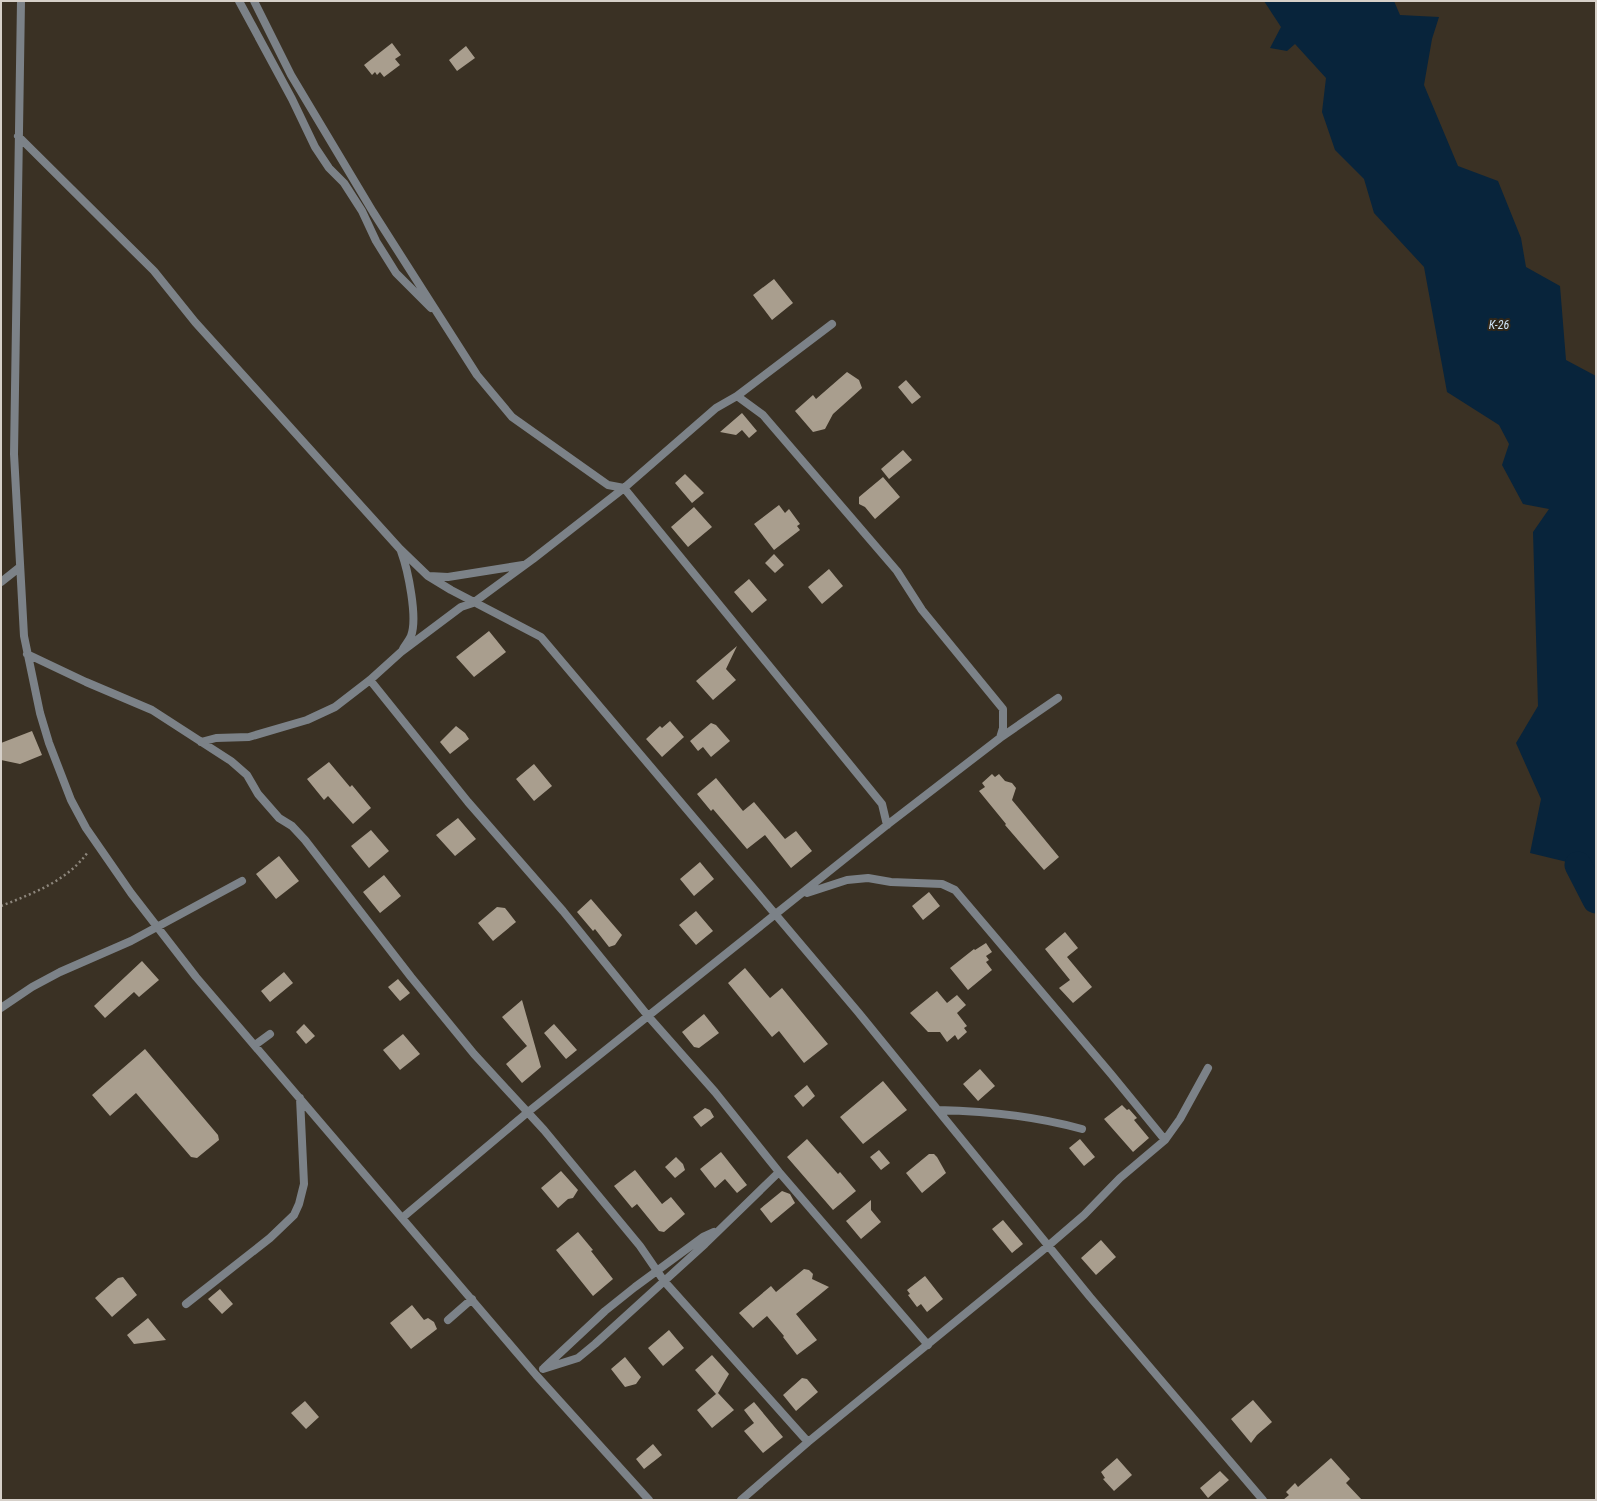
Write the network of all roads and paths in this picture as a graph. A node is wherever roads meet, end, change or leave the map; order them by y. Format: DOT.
graph roads {
  1 [pos="21,1"];
  2 [pos="239,1"];
  3 [pos="254,1"];
  4 [pos="18,136"];
  5 [pos="438,314"];
  6 [pos="832,324"];
  7 [pos="737,396"];
  8 [pos="624,488"];
  9 [pos="400,549"];
  10 [pos="526,565"];
  11 [pos="20,567"];
  12 [pos="428,576"];
  13 [pos="1,582"];
  14 [pos="473,603"];
  15 [pos="401,652"];
  16 [pos="27,654"];
  17 [pos="370,680"];
  18 [pos="1058,698"];
  19 [pos="1000,738"];
  20 [pos="201,742"];
  21 [pos="888,825"];
  22 [pos="96,842"];
  23 [pos="242,881"];
  24 [pos="801,895"];
  25 [pos="1,906"];
  26 [pos="776,916"];
  27 [pos="156,928"];
  28 [pos="1,1008"];
  29 [pos="648,1016"];
  30 [pos="270,1034"];
  31 [pos="255,1045"];
  32 [pos="1208,1068"];
  33 [pos="300,1098"];
  34 [pos="938,1110"];
  35 [pos="528,1112"];
  36 [pos="1082,1129"];
  37 [pos="1164,1140"];
  38 [pos="779,1172"];
  39 [pos="402,1218"];
  40 [pos="722,1227"];
  41 [pos="1048,1246"];
  42 [pos="657,1270"];
  43 [pos="664,1280"];
  44 [pos="472,1300"];
  45 [pos="186,1304"];
  46 [pos="448,1320"];
  47 [pos="928,1346"];
  48 [pos="544,1369"];
  49 [pos="536,1375"];
  50 [pos="808,1442"];
  51 [pos="649,1500"];
  52 [pos="741,1500"];
  53 [pos="1263,1500"];
  1 -- 4 [label="street"];
  2 -- 5 [label="street"];
  3 -- 5 [label="street"];
  4 -- 9 [label="street"];
  4 -- 11 [label="street"];
  5 -- 8 [label="street"];
  6 -- 7 [label="street"];
  7 -- 8 [label="street"];
  7 -- 19 [label="street"];
  8 -- 10 [label="street"];
  8 -- 21 [label="street"];
  9 -- 12 [label="street"];
  9 -- 15 [label="street"];
  10 -- 12 [label="street"];
  10 -- 14 [label="street"];
  11 -- 13 [label="street"];
  11 -- 16 [label="street"];
  12 -- 14 [label="street"];
  14 -- 15 [label="street"];
  14 -- 26 [label="street"];
  15 -- 17 [label="street"];
  16 -- 20 [label="street"];
  16 -- 22 [label="street"];
  17 -- 20 [label="street"];
  17 -- 29 [label="street"];
  18 -- 19 [label="street"];
  19 -- 21 [label="street"];
  20 -- 35 [label="street"];
  21 -- 24 [label="street"];
  22 -- 25 [label="path"];
  22 -- 27 [label="street"];
  23 -- 27 [label="street"];
  24 -- 26 [label="street"];
  24 -- 37 [label="street"];
  26 -- 29 [label="street"];
  26 -- 34 [label="street"];
  27 -- 28 [label="street"];
  27 -- 31 [label="street"];
  29 -- 35 [label="street"];
  29 -- 38 [label="street"];
  30 -- 31 [label="street"];
  31 -- 33 [label="street"];
  32 -- 37 [label="street"];
  33 -- 39 [label="street"];
  33 -- 45 [label="street"];
  34 -- 36 [label="street"];
  34 -- 41 [label="street"];
  35 -- 39 [label="street"];
  35 -- 42 [label="street"];
  37 -- 41 [label="street"];
  38 -- 40 [label="street"];
  38 -- 47 [label="street"];
  39 -- 44 [label="street"];
  40 -- 42 [label="street"];
  40 -- 43 [label="street"];
  41 -- 47 [label="street"];
  41 -- 53 [label="street"];
  42 -- 43 [label="street"];
  42 -- 48 [label="street"];
  43 -- 48 [label="street"];
  43 -- 50 [label="street"];
  44 -- 46 [label="street"];
  44 -- 49 [label="street"];
  47 -- 50 [label="street"];
  48 -- 49 [label="street"];
  49 -- 51 [label="street"];
  50 -- 52 [label="street"];
}
